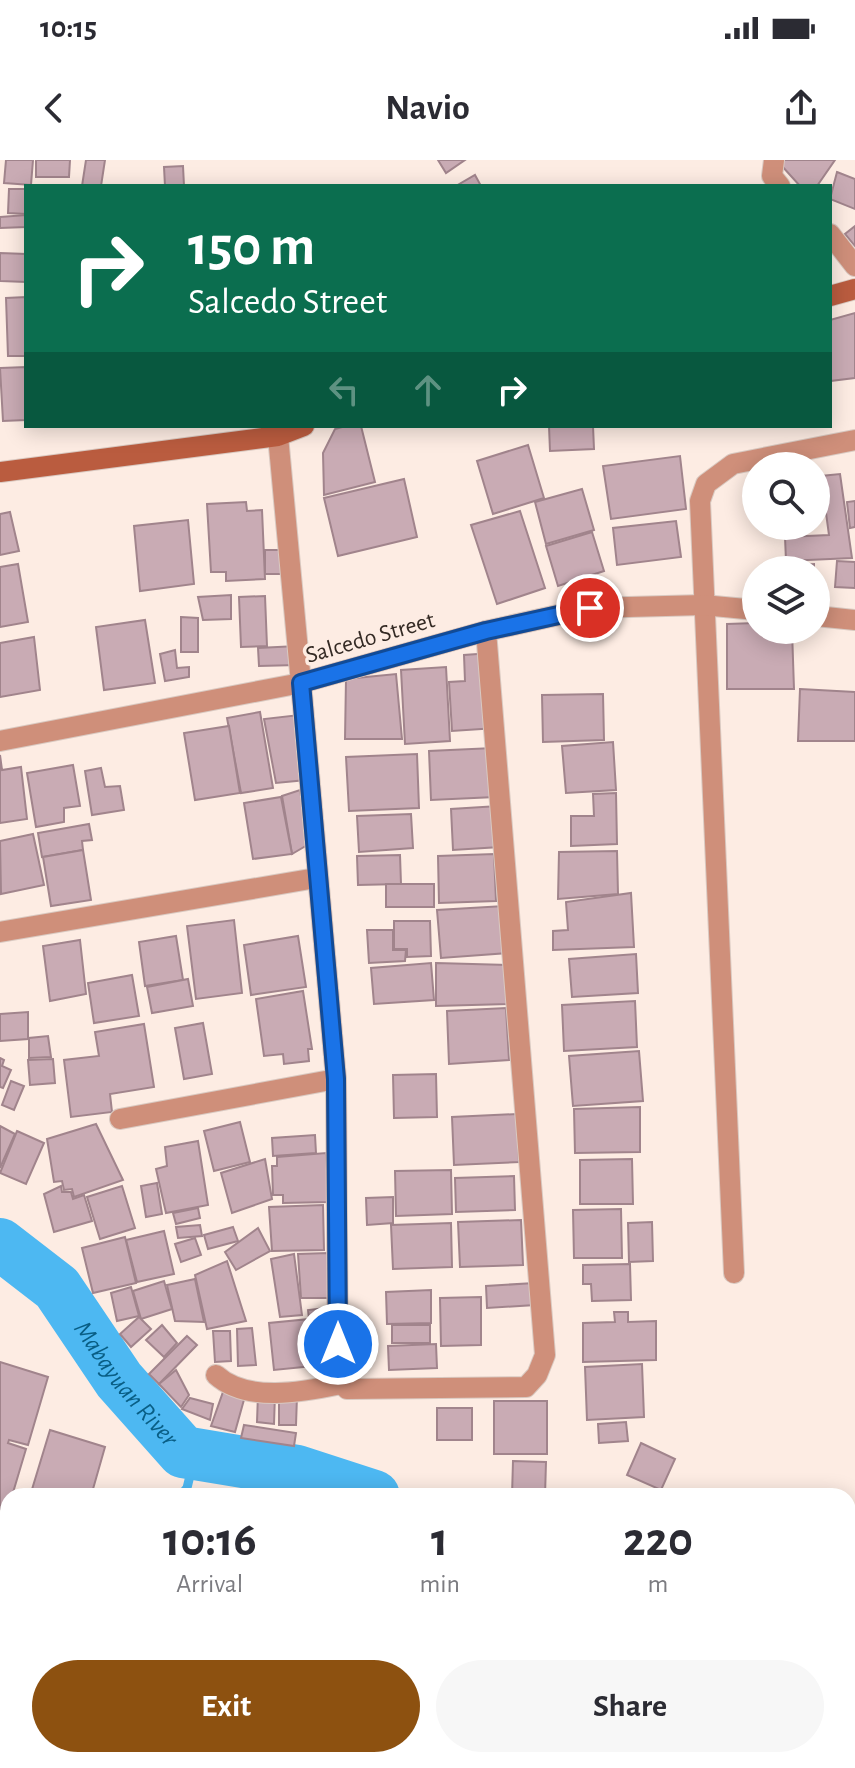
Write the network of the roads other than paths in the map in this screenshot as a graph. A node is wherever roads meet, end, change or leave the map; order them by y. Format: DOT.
graph roads {
  1 [pos="774,160"];
  2 [pos="778,184"];
  3 [pos="832,237"];
  4 [pos="855,266"];
  5 [pos="855,289"];
  6 [pos="832,295"];
  7 [pos="299,428"];
  8 [pos="278,436"];
  9 [pos="855,440"];
  10 [pos="0,472"];
  11 [pos="703,605"];
  12 [pos="742,609"];
  13 [pos="830,617"];
  14 [pos="855,620"];
  15 [pos="486,631"];
  16 [pos="301,683"];
  17 [pos="0,741"];
  18 [pos="316,878"];
  19 [pos="0,932"];
  20 [pos="336,1079"];
  21 [pos="120,1119"];
  22 [pos="734,1273"];
  23 [pos="216,1375"];
  24 [pos="341,1384"];
  1 -- 2 [label="street"];
  3 -- 4 [label="street"];
  5 -- 6 [label="main road"];
  7 -- 8 [label="main road"];
  8 -- 10 [label="main road"];
  8 -- 16 [label="street"];
  9 -- 11 [label="street"];
  11 -- 12 [label="street, Salcedo Street"];
  11 -- 15 [label="street, Salcedo Street"];
  11 -- 22 [label="street"];
  13 -- 14 [label="street"];
  15 -- 16 [label="street, Salcedo Street"];
  15 -- 24 [label="street"];
  16 -- 17 [label="street, Salcedo Street"];
  16 -- 18 [label="street"];
  18 -- 19 [label="street"];
  18 -- 20 [label="street"];
  20 -- 21 [label="street"];
  20 -- 24 [label="street"];
  23 -- 24 [label="street"];
}
